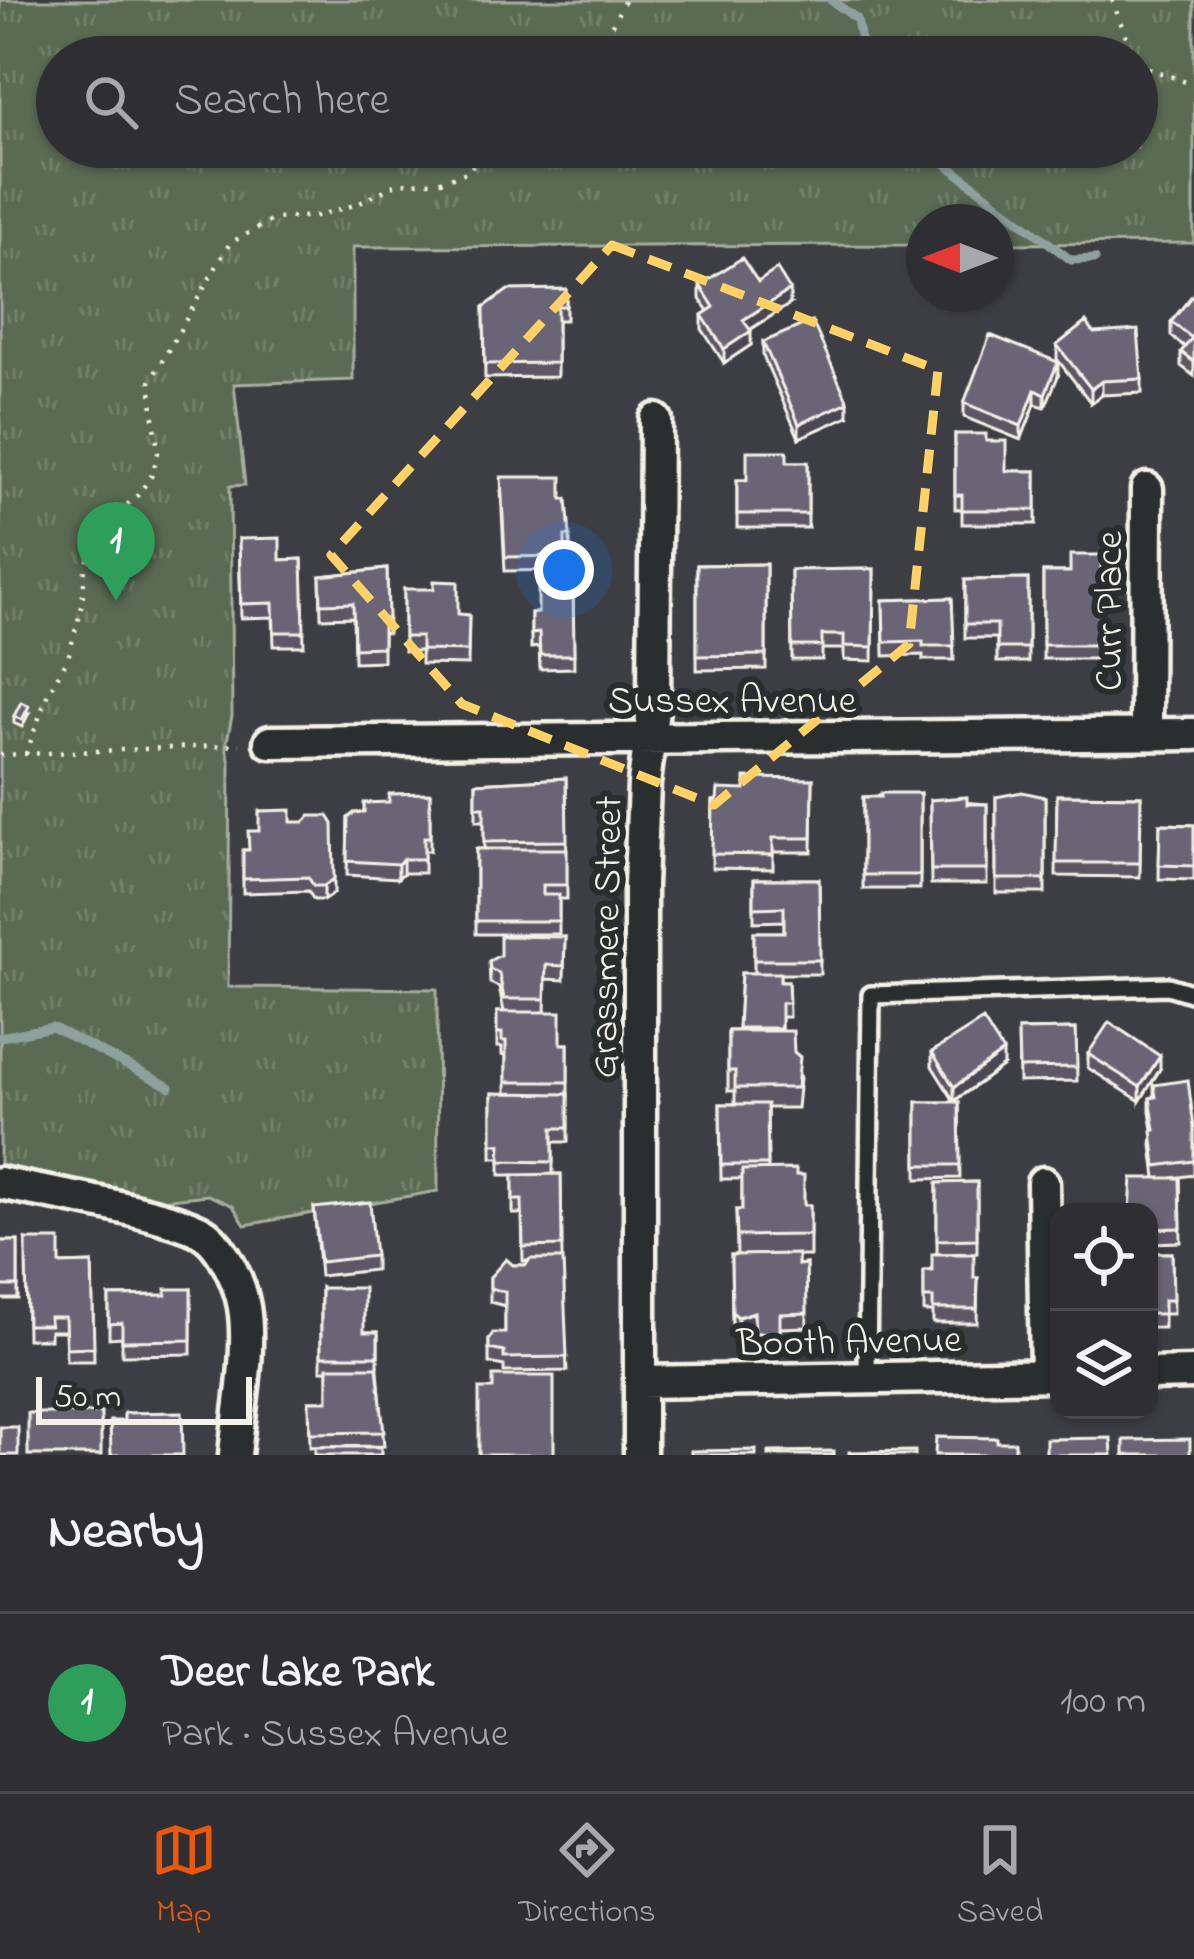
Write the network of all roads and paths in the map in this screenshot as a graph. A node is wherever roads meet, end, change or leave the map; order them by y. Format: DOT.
graph roads {
  1 [pos="1112,0"];
  2 [pos="625,2"];
  3 [pos="608,36"];
  4 [pos="1126,36"];
  5 [pos="1158,70"];
  6 [pos="1194,86"];
  7 [pos="472,168"];
  8 [pos="656,420"];
  9 [pos="1147,488"];
  10 [pos="1146,734"];
  11 [pos="1194,734"];
  12 [pos="650,737"];
  13 [pos="270,742"];
  14 [pos="26,754"];
  15 [pos="0,755"];
  16 [pos="1194,994"];
  17 [pos="0,1184"];
  18 [pos="1042,1184"];
  19 [pos="1050,1337"];
  20 [pos="1194,1373"];
  21 [pos="1158,1374"];
  22 [pos="1050,1375"];
  23 [pos="867,1376"];
  24 [pos="640,1382"];
  25 [pos="235,1455"];
  26 [pos="640,1455"];
  1 -- 4 [label="path"];
  2 -- 3 [label="path"];
  5 -- 6 [label="path"];
  7 -- 14 [label="path"];
  8 -- 12 [label="street, Grassmere Street"];
  9 -- 10 [label="street, Curr Place"];
  10 -- 11 [label="street, Sussex Avenue"];
  10 -- 12 [label="street, Sussex Avenue"];
  12 -- 13 [label="street, Sussex Avenue"];
  12 -- 24 [label="street, Grassmere Street"];
  13 -- 14 [label="path"];
  14 -- 15 [label="path"];
  16 -- 23 [label="lane"];
  17 -- 25 [label="street"];
  18 -- 19 [label="street"];
  20 -- 21 [label="street"];
  22 -- 23 [label="street, Booth Avenue"];
  23 -- 24 [label="street, Booth Avenue"];
  24 -- 26 [label="street, Grassmere Street"];
}
